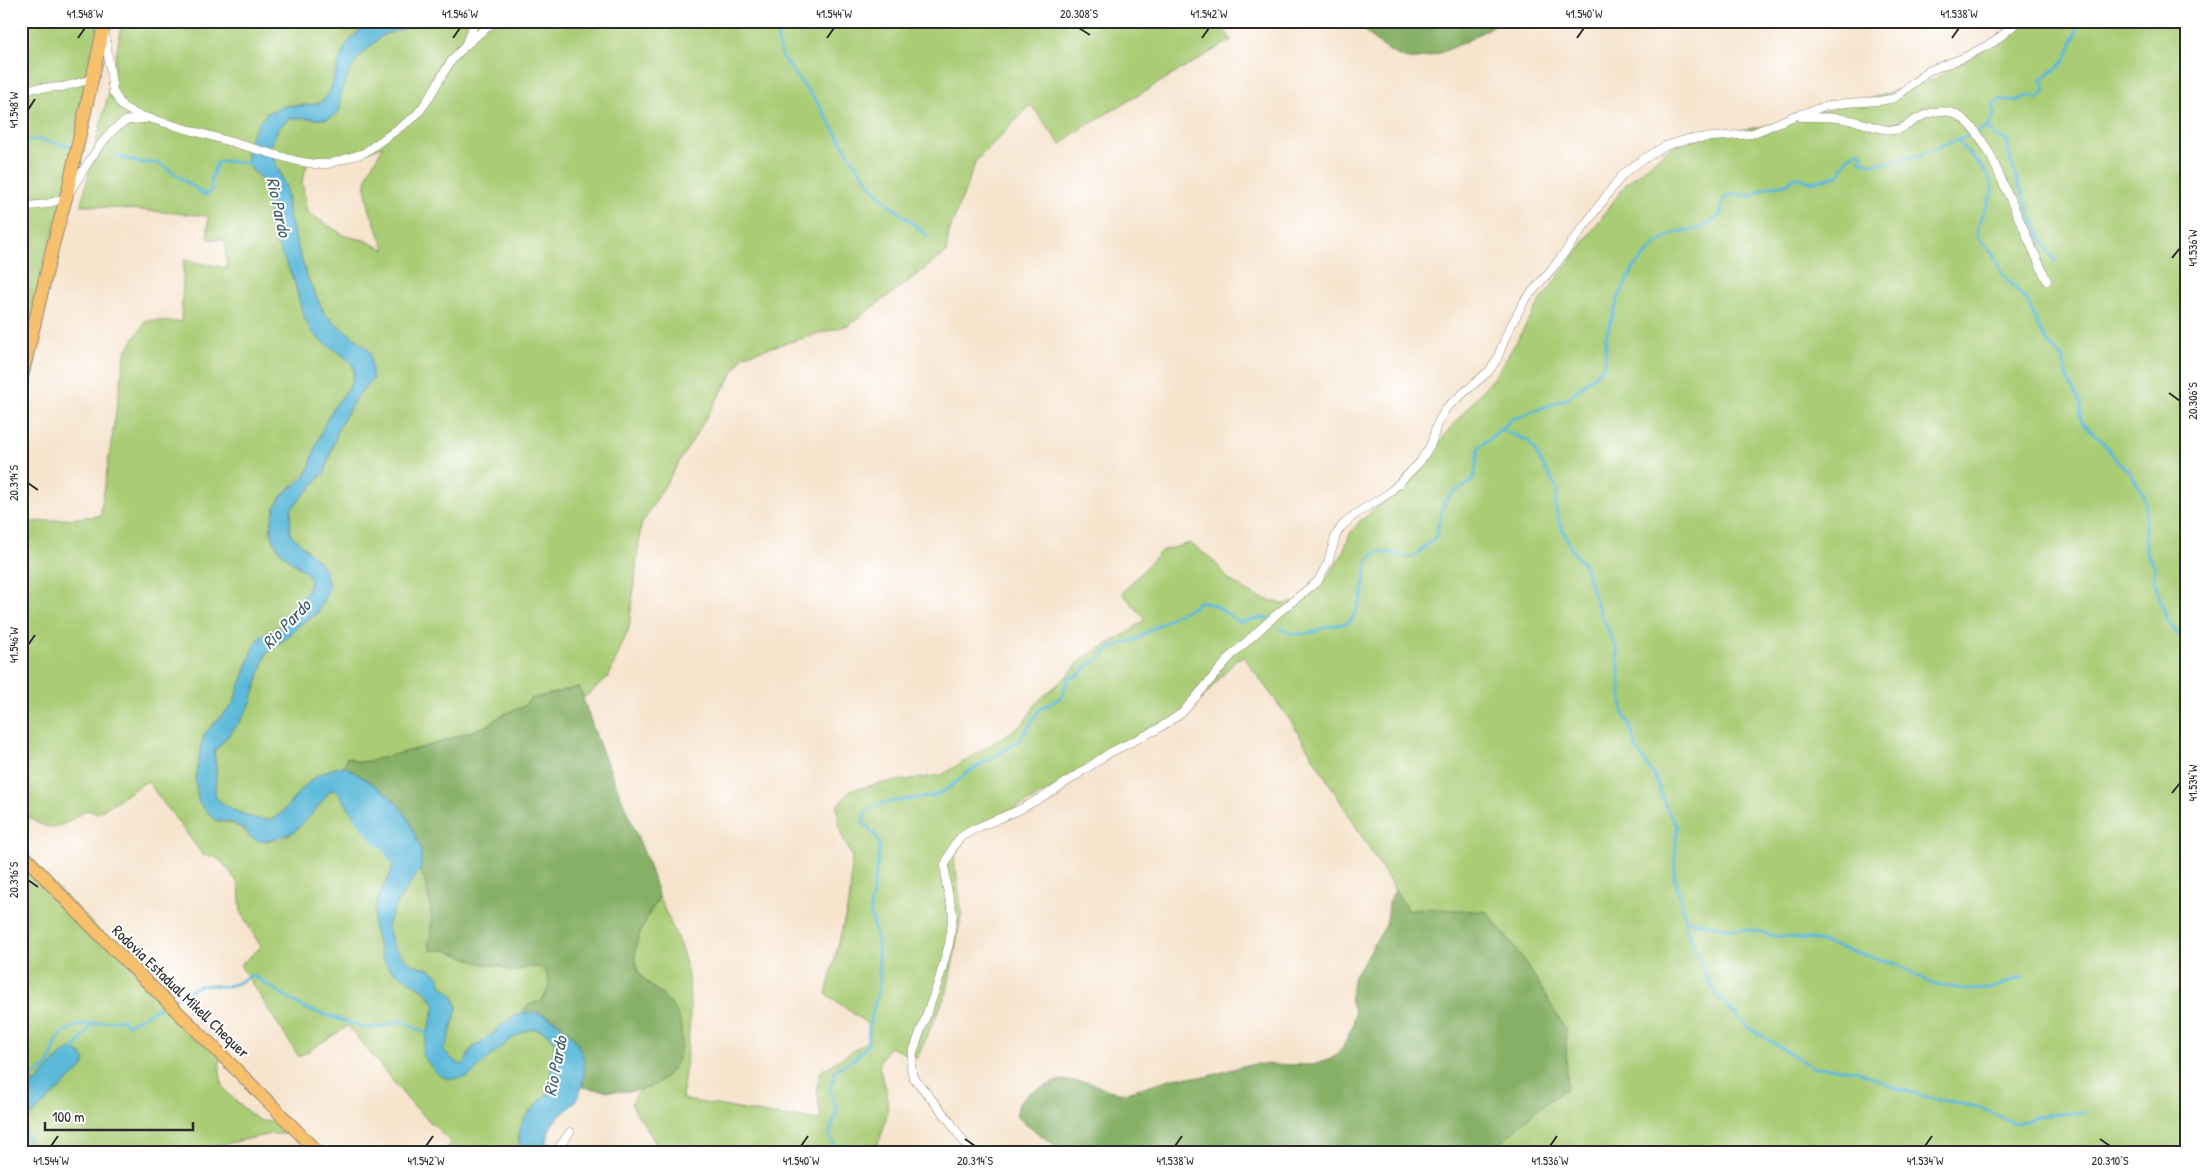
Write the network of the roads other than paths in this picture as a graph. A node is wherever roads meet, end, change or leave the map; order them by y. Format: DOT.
graph roads {
  1 [pos="476,21"];
  2 [pos="495,21"];
  3 [pos="2019,21"];
  4 [pos="105,25"];
  5 [pos="465,45"];
  6 [pos="93,79"];
  7 [pos="21,89"];
  8 [pos="1794,116"];
  9 [pos="152,119"];
  10 [pos="66,198"];
  11 [pos="21,207"];
  12 [pos="2047,281"];
  13 [pos="21,381"];
  14 [pos="21,852"];
  15 [pos="570,1132"];
  16 [pos="555,1152"];
  17 [pos="318,1153"];
  18 [pos="971,1153"];
  1 -- 5 [label="street"];
  2 -- 5 [label="street"];
  3 -- 8 [label="street"];
  4 -- 6 [label="main road"];
  4 -- 9 [label="street"];
  5 -- 9 [label="street"];
  6 -- 7 [label="street"];
  6 -- 10 [label="main road"];
  8 -- 12 [label="street"];
  8 -- 18 [label="street"];
  9 -- 10 [label="street"];
  10 -- 11 [label="street"];
  10 -- 13 [label="main road"];
  14 -- 17 [label="main road, Rodovia Estadual Mikell Chequer"];
  15 -- 16 [label="street"];
}
